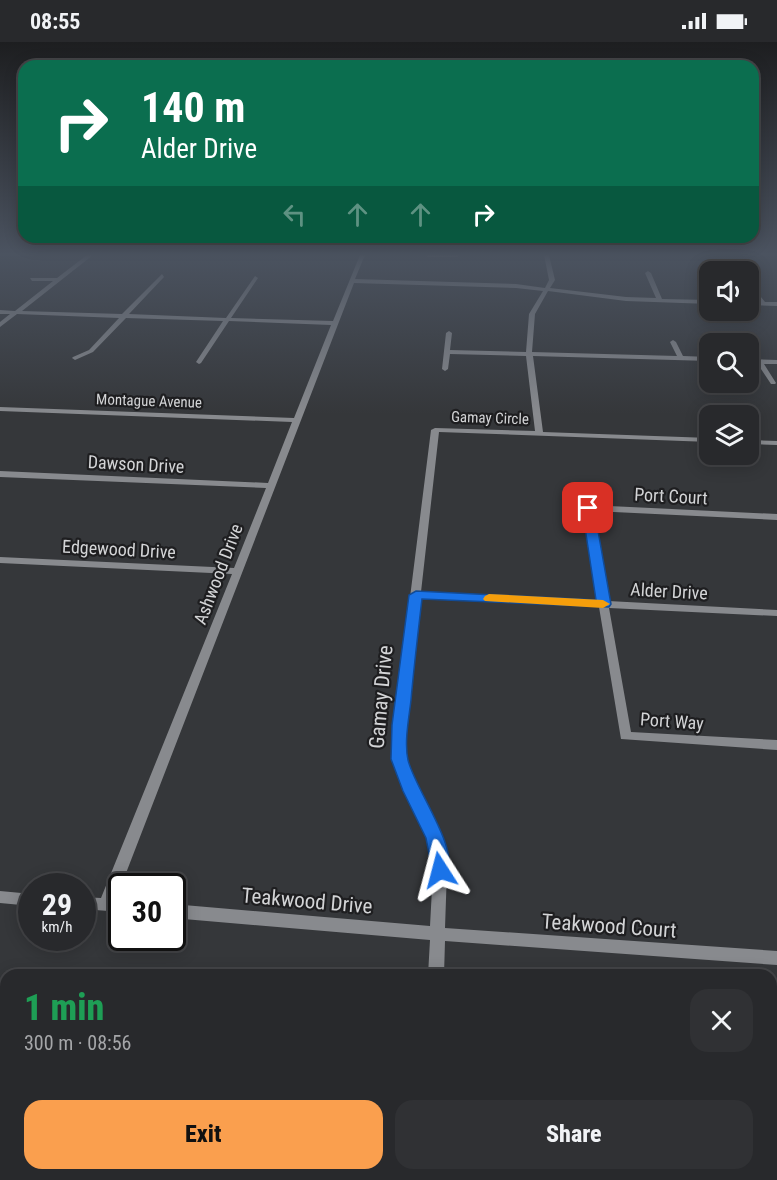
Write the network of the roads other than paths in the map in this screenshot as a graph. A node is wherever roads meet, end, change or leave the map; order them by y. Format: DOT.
graph roads {
  1 [pos="21,308"];
  2 [pos="131,308"];
  3 [pos="236,308"];
  4 [pos="340,308"];
  5 [pos="536,308"];
  6 [pos="0,312"];
  7 [pos="15,313"];
  8 [pos="124,316"];
  9 [pos="228,320"];
  10 [pos="334,323"];
  11 [pos="0,325"];
  12 [pos="449,333"];
  13 [pos="673,342"];
  14 [pos="447,352"];
  15 [pos="529,353"];
  16 [pos="75,358"];
  17 [pos="681,358"];
  18 [pos="699,359"];
  19 [pos="759,361"];
  20 [pos="199,362"];
  21 [pos="777,362"];
  22 [pos="445,369"];
  23 [pos="773,383"];
  24 [pos="0,409"];
  25 [pos="296,420"];
  26 [pos="539,434"];
  27 [pos="699,440"];
  28 [pos="759,442"];
  29 [pos="777,443"];
  30 [pos="0,474"];
  31 [pos="270,486"];
  32 [pos="777,517"];
  33 [pos="0,560"];
  34 [pos="237,571"];
  35 [pos="416,595"];
  36 [pos="604,604"];
  37 [pos="777,613"];
  38 [pos="777,746"];
  39 [pos="0,897"];
  40 [pos="18,899"];
  41 [pos="96,904"];
  42 [pos="106,905"];
  43 [pos="186,911"];
  44 [pos="438,934"];
  45 [pos="777,958"];
  46 [pos="436,969"];
  1 -- 7 [label="street"];
  2 -- 8 [label="street"];
  3 -- 9 [label="street"];
  4 -- 10 [label="street, Ashwood Drive"];
  5 -- 15 [label="street"];
  6 -- 7 [label="street"];
  7 -- 8 [label="street"];
  7 -- 11 [label="street"];
  8 -- 9 [label="street"];
  8 -- 16 [label="street"];
  9 -- 10 [label="street"];
  9 -- 20 [label="street"];
  10 -- 25 [label="street, Ashwood Drive"];
  12 -- 14 [label="street"];
  13 -- 17 [label="street"];
  14 -- 15 [label="street"];
  14 -- 22 [label="street"];
  15 -- 17 [label="street"];
  15 -- 26 [label="street"];
  17 -- 18 [label="street"];
  19 -- 21 [label="street"];
  19 -- 23 [label="street"];
  24 -- 25 [label="street, Montague Avenue"];
  25 -- 31 [label="street, Ashwood Drive"];
  26 -- 27 [label="street, Gamay Circle"];
  26 -- 35 [label="street, Gamay Circle"];
  28 -- 29 [label="street"];
  30 -- 31 [label="street, Dawson Drive"];
  31 -- 34 [label="street, Ashwood Drive"];
  32 -- 36 [label="street, Port Court"];
  33 -- 34 [label="street, Edgewood Drive"];
  34 -- 42 [label="street, Ashwood Drive"];
  35 -- 36 [label="street, Alder Drive"];
  35 -- 44 [label="street, Gamay Drive"];
  36 -- 37 [label="street, Alder Drive"];
  36 -- 38 [label="street, Port Way"];
  39 -- 40 [label="street"];
  41 -- 42 [label="street"];
  43 -- 44 [label="street, Teakwood Drive"];
  44 -- 45 [label="street, Teakwood Court"];
  44 -- 46 [label="street, Gamay Drive"];
}
